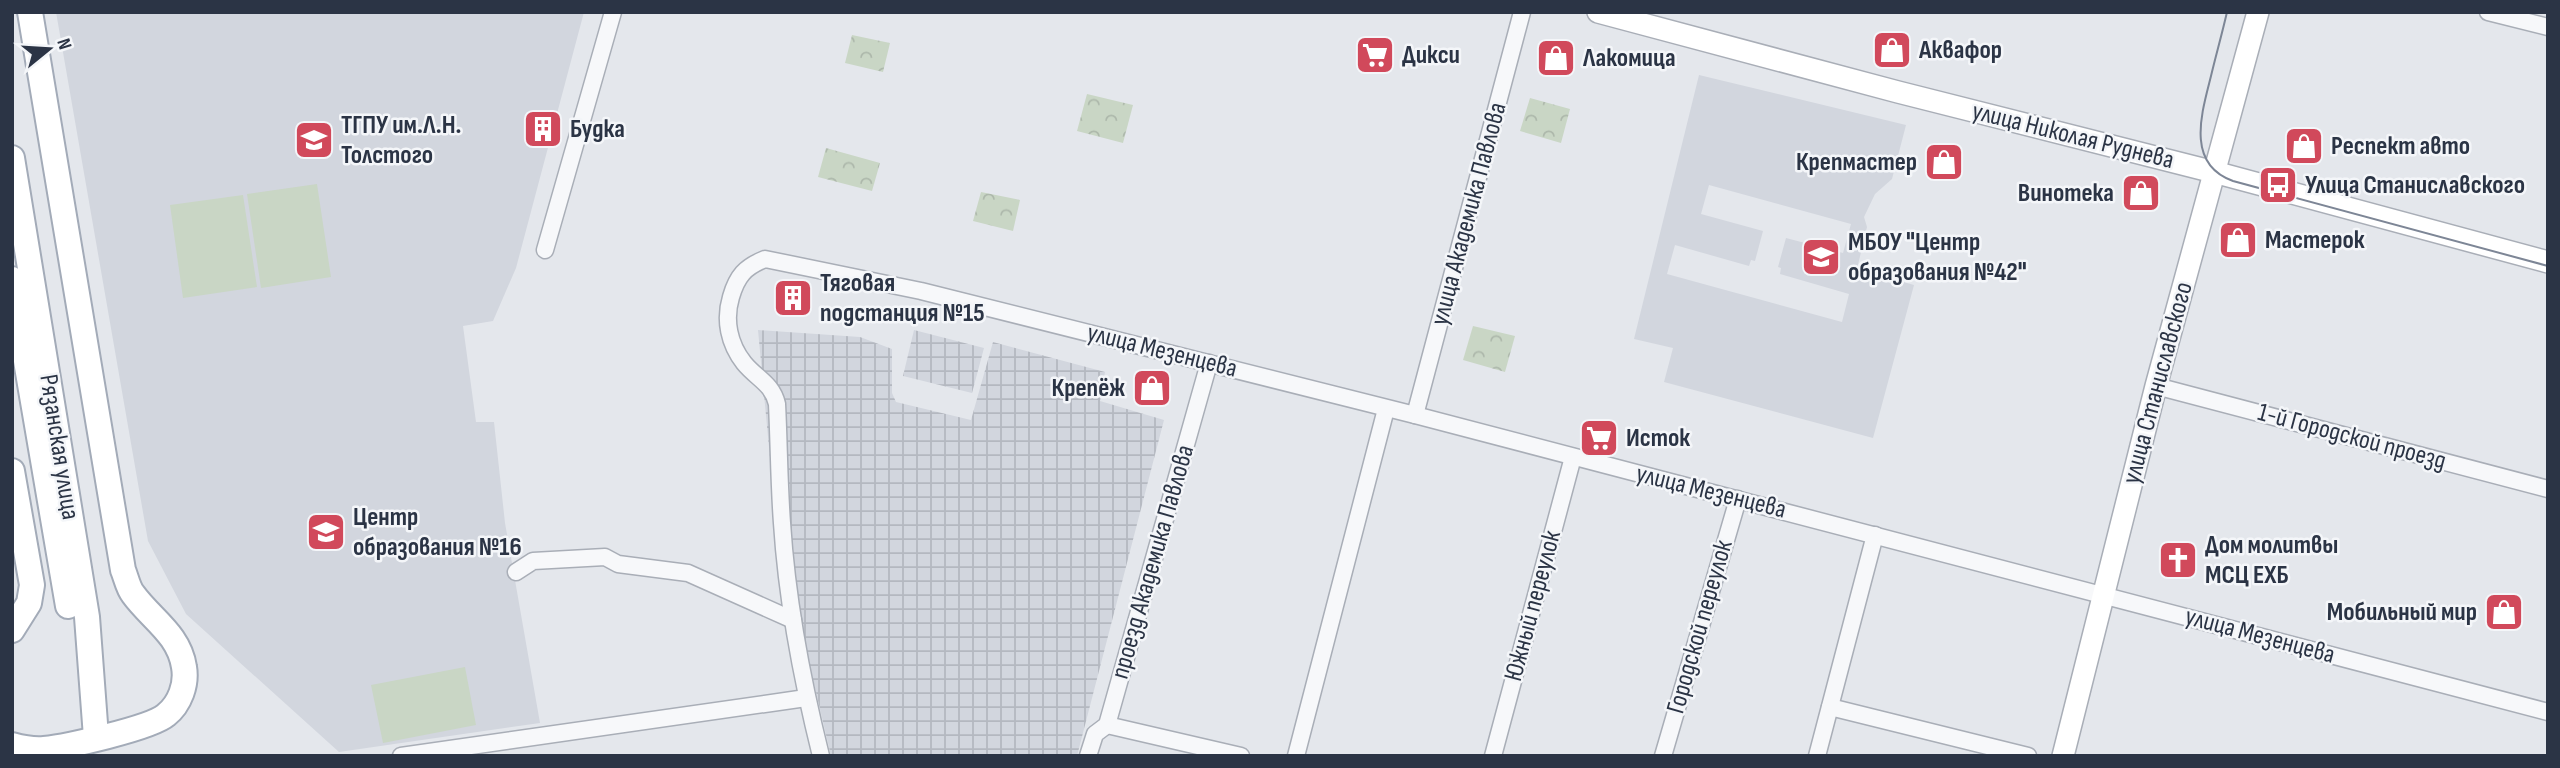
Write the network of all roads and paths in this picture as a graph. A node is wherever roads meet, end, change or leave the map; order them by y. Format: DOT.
graph roads {
  1 [pos="30,12"];
  2 [pos="612,12"];
  3 [pos="1522,12"];
  4 [pos="1598,12"];
  5 [pos="2258,12"];
  6 [pos="2488,12"];
  7 [pos="2548,27"];
  8 [pos="12,158"];
  9 [pos="2214,172"];
  10 [pos="545,250"];
  11 [pos="2548,261"];
  12 [pos="12,279"];
  13 [pos="1209,363"];
  14 [pos="2156,386"];
  15 [pos="1386,409"];
  16 [pos="1415,415"];
  17 [pos="1573,457"];
  18 [pos="12,471"];
  19 [pos="2548,489"];
  20 [pos="1738,499"];
  21 [pos="53,523"];
  22 [pos="1875,535"];
  23 [pos="516,572"];
  24 [pos="32,585"];
  25 [pos="2104,595"];
  26 [pos="793,620"];
  27 [pos="12,630"];
  28 [pos="806,698"];
  29 [pos="1830,708"];
  30 [pos="2548,712"];
  31 [pos="1107,725"];
  32 [pos="12,745"];
  33 [pos="98,747"];
  34 [pos="401,756"];
  35 [pos="821,756"];
  36 [pos="1088,756"];
  37 [pos="1241,756"];
  38 [pos="1296,756"];
  39 [pos="1493,756"];
  40 [pos="1663,756"];
  41 [pos="1817,756"];
  42 [pos="2028,756"];
  43 [pos="2063,756"];
  1 -- 33 [label="main road"];
  2 -- 10 [label="street"];
  3 -- 16 [label="street, улица Академика Павлова"];
  4 -- 9 [label="street, улица Николая Руднева"];
  5 -- 9 [label="street, улица Станиславского"];
  6 -- 7 [label="street"];
  8 -- 33 [label="main road, Рязанская улица"];
  9 -- 11 [label="street, улица Николая Руднева"];
  9 -- 14 [label="street, улица Станиславского"];
  12 -- 21 [label="main road, Рязанская улица"];
  13 -- 15 [label="street, улица Мезенцева"];
  13 -- 26 [label="street, улица Мезенцева"];
  13 -- 31 [label="street, проезд Академика Павлова"];
  14 -- 19 [label="street, 1-й Городской проезд"];
  14 -- 25 [label="street, улица Станиславского"];
  15 -- 16 [label="street, улица Мезенцева"];
  15 -- 38 [label="street"];
  16 -- 17 [label="street, улица Мезенцева"];
  17 -- 20 [label="street, улица Мезенцева"];
  17 -- 39 [label="street, Южный переулок"];
  18 -- 24 [label="main road"];
  20 -- 22 [label="street, улица Мезенцева"];
  20 -- 40 [label="street, Городской переулок"];
  21 -- 24 [label="main road"];
  21 -- 33 [label="main road, Рязанская улица"];
  22 -- 25 [label="street, улица Мезенцева"];
  22 -- 29 [label="street"];
  23 -- 26 [label="street"];
  24 -- 27 [label="main road"];
  25 -- 30 [label="street, улица Мезенцева"];
  25 -- 43 [label="street, улица Станиславского"];
  26 -- 28 [label="street"];
  28 -- 34 [label="street"];
  28 -- 35 [label="street"];
  29 -- 41 [label="street"];
  29 -- 42 [label="street"];
  31 -- 36 [label="street, проезд Академика Павлова"];
  31 -- 37 [label="street"];
  32 -- 33 [label="main road"];
}
